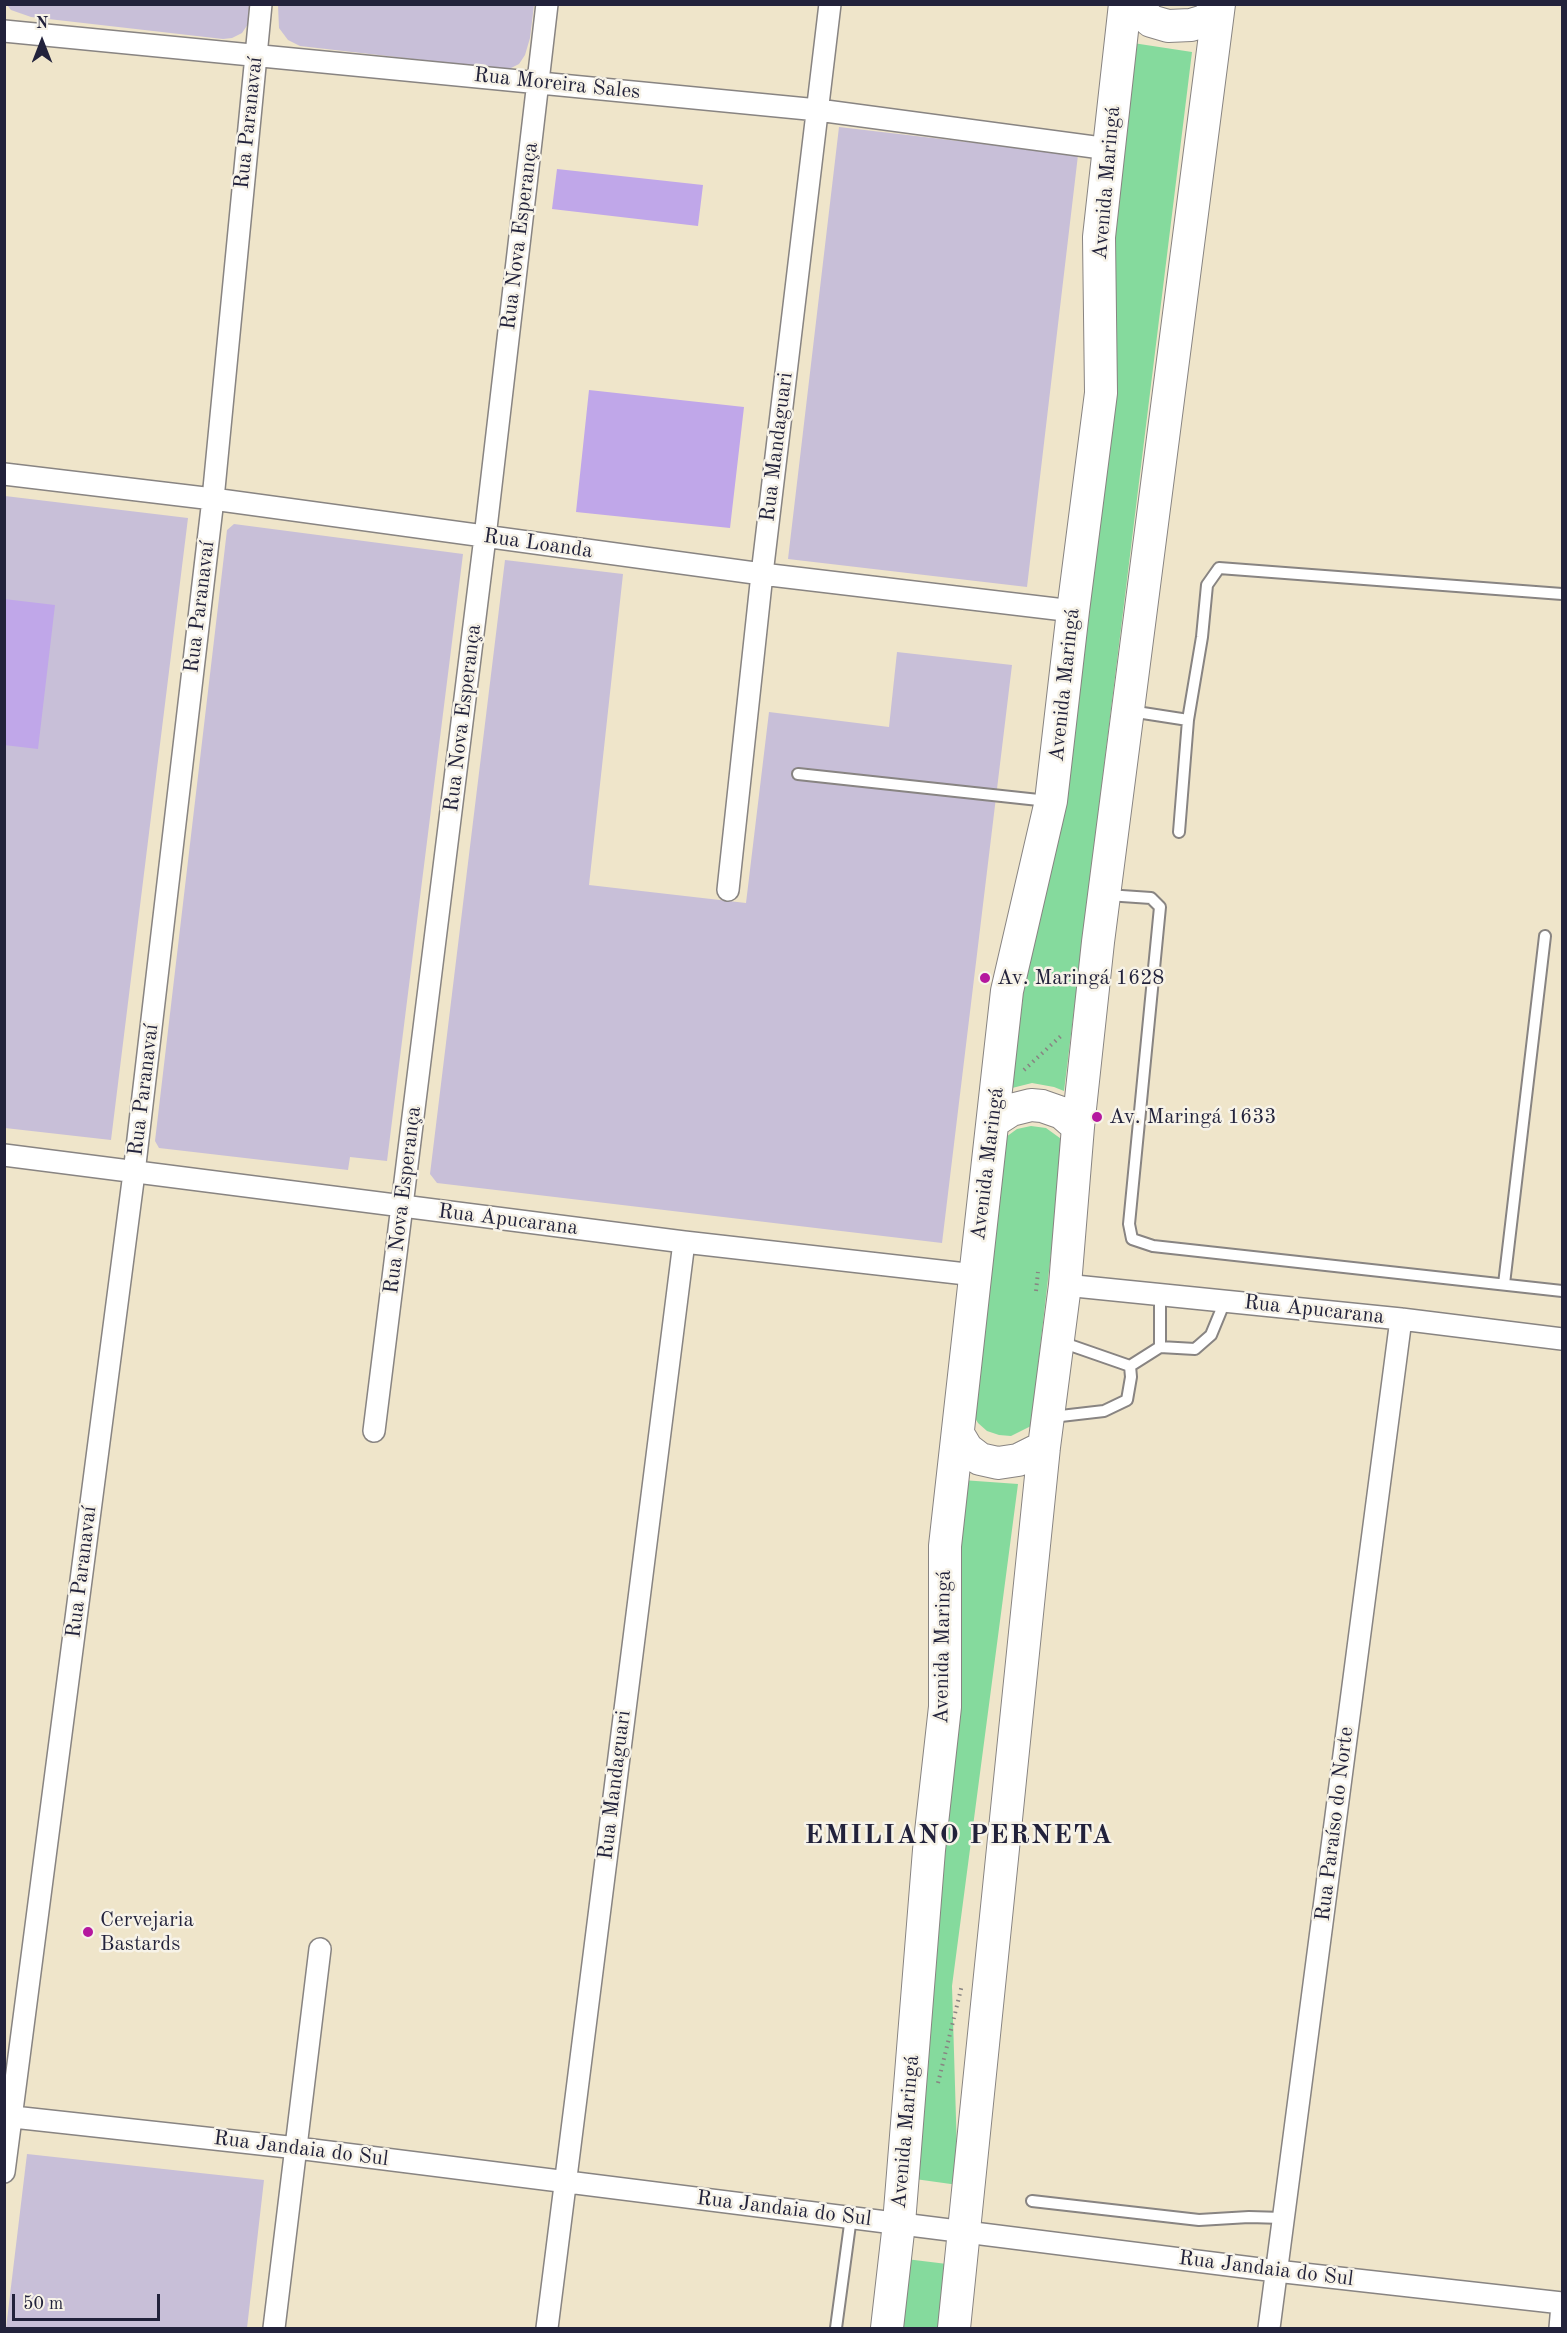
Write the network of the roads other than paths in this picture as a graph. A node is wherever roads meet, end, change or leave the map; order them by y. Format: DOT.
graph roads {
  1 [pos="261,4"];
  2 [pos="547,4"];
  3 [pos="830,4"];
  4 [pos="1125,4"];
  5 [pos="1133,4"];
  6 [pos="1219,7"];
  7 [pos="4,31"];
  8 [pos="255,56"];
  9 [pos="538,82"];
  10 [pos="818,110"];
  11 [pos="1109,149"];
  12 [pos="4,474"];
  13 [pos="213,499"];
  14 [pos="485,537"];
  15 [pos="762,574"];
  16 [pos="1563,594"];
  17 [pos="1073,611"];
  18 [pos="1129,711"];
  19 [pos="1188,720"];
  20 [pos="798,774"];
  21 [pos="1051,801"];
  22 [pos="1179,832"];
  23 [pos="728,890"];
  24 [pos="1104,895"];
  25 [pos="1545,936"];
  26 [pos="994,1121"];
  27 [pos="1078,1127"];
  28 [pos="4,1155"];
  29 [pos="134,1173"];
  30 [pos="402,1206"];
  31 [pos="684,1242"];
  32 [pos="975,1275"];
  33 [pos="1504,1284"];
  34 [pos="1065,1285"];
  35 [pos="1563,1291"];
  36 [pos="1160,1295"];
  37 [pos="1226,1301"];
  38 [pos="1401,1319"];
  39 [pos="1563,1339"];
  40 [pos="1058,1341"];
  41 [pos="1160,1347"];
  42 [pos="1130,1366"];
  43 [pos="374,1431"];
  44 [pos="1046,1432"];
  45 [pos="958,1434"];
  46 [pos="321,1949"];
  47 [pos="8,2117"];
  48 [pos="297,2148"];
  49 [pos="4,2172"];
  50 [pos="564,2182"];
  51 [pos="1032,2201"];
  52 [pos="851,2217"];
  53 [pos="1283,2218"];
  54 [pos="899,2223"];
  55 [pos="964,2231"];
  56 [pos="1276,2271"];
  57 [pos="1563,2304"];
  58 [pos="274,2328"];
  59 [pos="547,2328"];
  60 [pos="836,2328"];
  61 [pos="887,2328"];
  62 [pos="954,2328"];
  63 [pos="1269,2328"];
  64 [pos="1560,2328"];
  1 -- 8 [label="street, Rua Paranavaí"];
  2 -- 9 [label="street, Rua Nova Esperança"];
  3 -- 10 [label="street, Rua Mandaguari"];
  4 -- 11 [label="main road, Avenida Maringá"];
  5 -- 6 [label="main road"];
  6 -- 18 [label="main road"];
  7 -- 8 [label="street, Rua Moreira Sales"];
  8 -- 9 [label="street, Rua Moreira Sales"];
  8 -- 13 [label="street, Rua Paranavaí"];
  9 -- 10 [label="street, Rua Moreira Sales"];
  9 -- 14 [label="street, Rua Nova Esperança"];
  10 -- 11 [label="street, Rua Moreira Sales"];
  10 -- 15 [label="street, Rua Mandaguari"];
  11 -- 17 [label="main road, Avenida Maringá"];
  12 -- 13 [label="street, Rua Loanda"];
  13 -- 14 [label="street, Rua Loanda"];
  13 -- 29 [label="street, Rua Paranavaí"];
  14 -- 15 [label="street, Rua Loanda"];
  14 -- 30 [label="street, Rua Nova Esperança"];
  15 -- 17 [label="street, Rua Loanda"];
  15 -- 23 [label="street, Rua Mandaguari"];
  16 -- 19 [label="lane"];
  17 -- 21 [label="main road, Avenida Maringá"];
  18 -- 19 [label="lane"];
  18 -- 24 [label="main road"];
  19 -- 22 [label="lane"];
  20 -- 21 [label="lane"];
  21 -- 26 [label="main road, Avenida Maringá"];
  24 -- 27 [label="main road"];
  24 -- 33 [label="lane"];
  25 -- 33 [label="lane"];
  26 -- 27 [label="main road"];
  26 -- 32 [label="main road, Avenida Maringá"];
  27 -- 34 [label="main road"];
  28 -- 29 [label="street, Rua Apucarana"];
  29 -- 30 [label="street, Rua Apucarana"];
  29 -- 47 [label="street, Rua Paranavaí"];
  30 -- 31 [label="street, Rua Apucarana"];
  30 -- 43 [label="street, Rua Nova Esperança"];
  31 -- 32 [label="street, Rua Apucarana"];
  31 -- 50 [label="street, Rua Mandaguari"];
  32 -- 45 [label="main road, Avenida Maringá"];
  33 -- 35 [label="lane"];
  34 -- 36 [label="street, Rua Apucarana"];
  34 -- 40 [label="main road"];
  36 -- 37 [label="street, Rua Apucarana"];
  36 -- 41 [label="lane"];
  37 -- 38 [label="street, Rua Apucarana"];
  37 -- 41 [label="lane"];
  38 -- 39 [label="street, Rua Apucarana"];
  38 -- 53 [label="street, Rua Paraíso do Norte"];
  40 -- 42 [label="lane"];
  40 -- 44 [label="main road"];
  41 -- 42 [label="lane"];
  42 -- 44 [label="lane"];
  44 -- 45 [label="main road"];
  44 -- 55 [label="main road"];
  45 -- 54 [label="main road, Avenida Maringá"];
  46 -- 48 [label="street"];
  47 -- 48 [label="street, Rua Jandaia do Sul"];
  47 -- 49 [label="street, Rua Paranavaí"];
  48 -- 50 [label="street, Rua Jandaia do Sul"];
  48 -- 58 [label="street"];
  50 -- 52 [label="street, Rua Jandaia do Sul"];
  50 -- 59 [label="street, Rua Mandaguari"];
  51 -- 53 [label="lane"];
  52 -- 54 [label="street, Rua Jandaia do Sul"];
  52 -- 60 [label="lane"];
  53 -- 56 [label="street, Rua Paraíso do Norte"];
  54 -- 55 [label="street, Rua Jandaia do Sul"];
  54 -- 61 [label="main road, Avenida Maringá"];
  55 -- 56 [label="street, Rua Jandaia do Sul"];
  55 -- 62 [label="main road"];
  56 -- 57 [label="street, Rua Jandaia do Sul"];
  56 -- 63 [label="street, Rua Paraíso do Norte"];
  57 -- 64 [label="street"];
}
